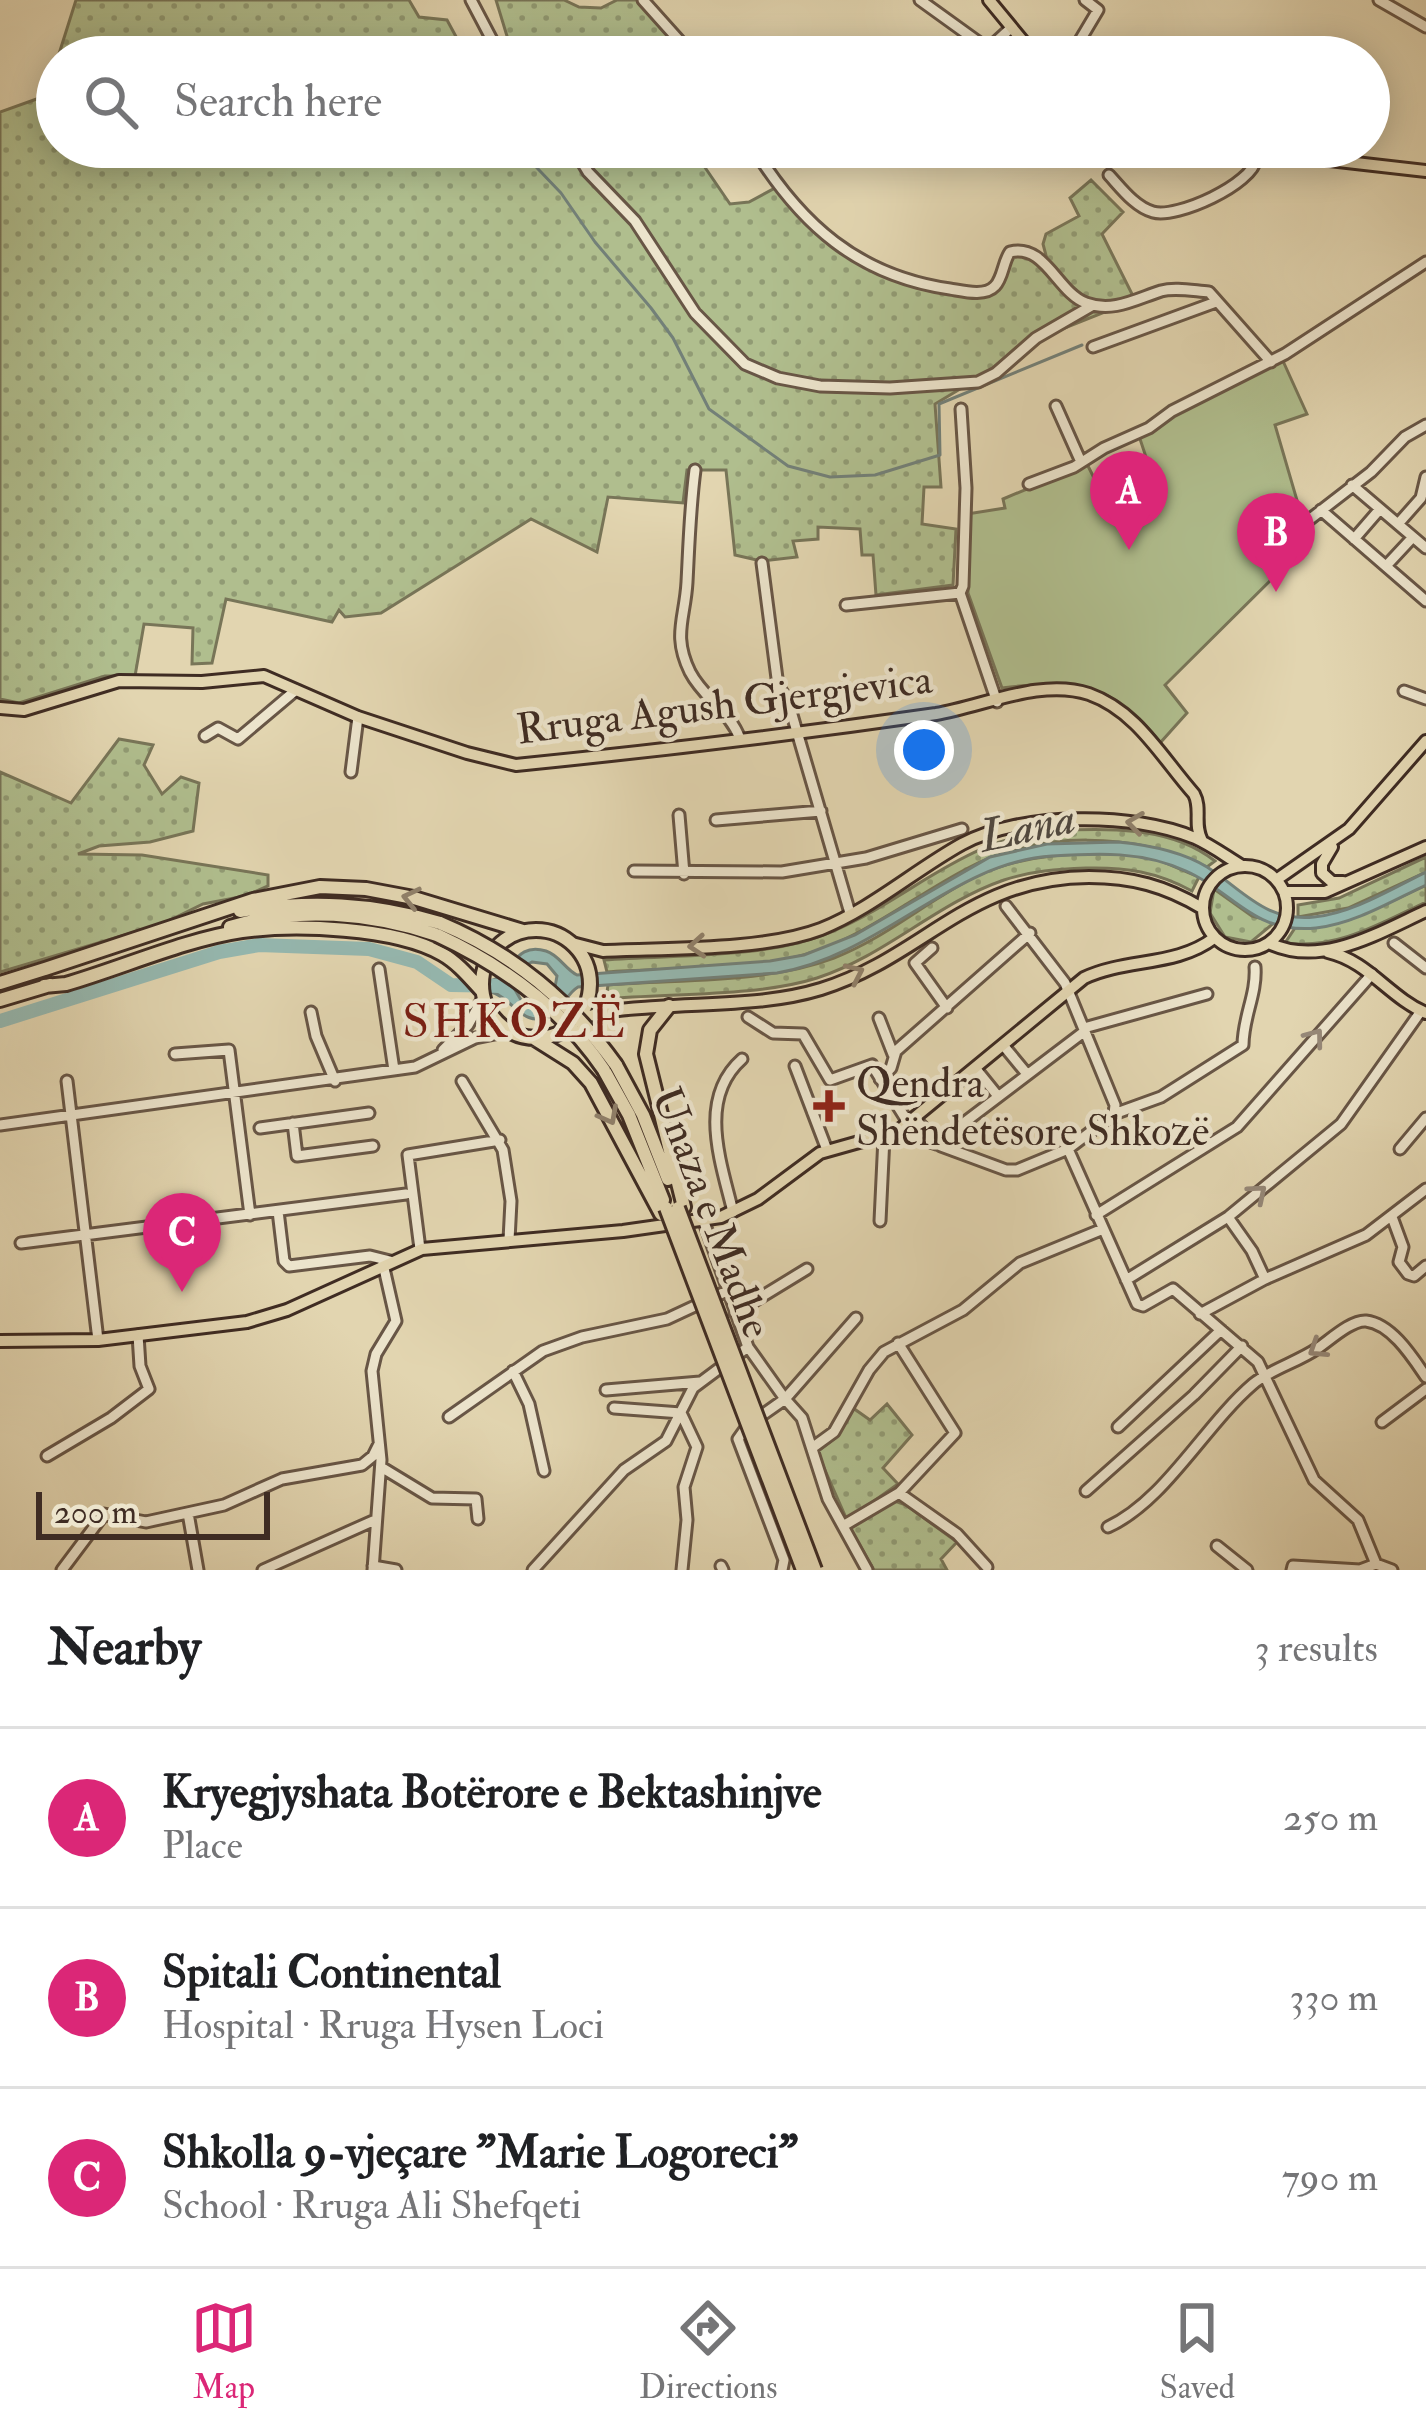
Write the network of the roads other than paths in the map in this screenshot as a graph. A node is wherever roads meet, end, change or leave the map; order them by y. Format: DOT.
graph roads {
  1 [pos="471,0"];
  2 [pos="643,0"];
  3 [pos="920,0"];
  4 [pos="989,0"];
  5 [pos="1085,0"];
  6 [pos="1379,0"];
  7 [pos="1426,14"];
  8 [pos="1410,18"];
  9 [pos="1426,27"];
  10 [pos="1011,28"];
  11 [pos="490,36"];
  12 [pos="675,36"];
  13 [pos="970,36"];
  14 [pos="1002,36"];
  15 [pos="1018,36"];
  16 [pos="1083,36"];
  17 [pos="586,168"];
  18 [pos="768,168"];
  19 [pos="1252,168"];
  20 [pos="1390,168"];
  21 [pos="1426,172"];
  22 [pos="1109,175"];
  23 [pos="1426,262"];
  24 [pos="1216,302"];
  25 [pos="1093,305"];
  26 [pos="1093,347"];
  27 [pos="1271,362"];
  28 [pos="1056,406"];
  29 [pos="962,409"];
  30 [pos="1426,425"];
  31 [pos="1081,462"];
  32 [pos="695,470"];
  33 [pos="1426,477"];
  34 [pos="1029,484"];
  35 [pos="1352,485"];
  36 [pos="1380,509"];
  37 [pos="1321,510"];
  38 [pos="1398,524"];
  39 [pos="1412,537"];
  40 [pos="1354,538"];
  41 [pos="1283,540"];
  42 [pos="1426,548"];
  43 [pos="762,563"];
  44 [pos="1386,566"];
  45 [pos="1426,582"];
  46 [pos="960,593"];
  47 [pos="1416,593"];
  48 [pos="1426,601"];
  49 [pos="846,605"];
  50 [pos="296,690"];
  51 [pos="1404,691"];
  52 [pos="1426,699"];
  53 [pos="997,702"];
  54 [pos="0,707"];
  55 [pos="358,717"];
  56 [pos="795,731"];
  57 [pos="205,736"];
  58 [pos="740,739"];
  59 [pos="1426,741"];
  60 [pos="351,772"];
  61 [pos="821,811"];
  62 [pos="1196,814"];
  63 [pos="679,815"];
  64 [pos="716,820"];
  65 [pos="962,829"];
  66 [pos="1174,831"];
  67 [pos="1336,840"];
  68 [pos="1202,841"];
  69 [pos="1426,848"];
  70 [pos="838,863"];
  71 [pos="1242,866"];
  72 [pos="634,872"];
  73 [pos="684,874"];
  74 [pos="1358,879"];
  75 [pos="1276,880"];
  76 [pos="1285,898"];
  77 [pos="1006,906"];
  78 [pos="1202,908"];
  79 [pos="1426,911"];
  80 [pos="850,913"];
  81 [pos="438,929"];
  82 [pos="523,931"];
  83 [pos="1030,933"];
  84 [pos="1367,937"];
  85 [pos="1214,938"];
  86 [pos="572,943"];
  87 [pos="1269,943"];
  88 [pos="1394,944"];
  89 [pos="932,948"];
  90 [pos="1324,951"];
  91 [pos="1359,964"];
  92 [pos="1255,967"];
  93 [pos="1426,968"];
  94 [pos="45,969"];
  95 [pos="379,969"];
  96 [pos="1372,974"];
  97 [pos="0,983"];
  98 [pos="44,986"];
  99 [pos="479,986"];
  100 [pos="1068,989"];
  101 [pos="1207,994"];
  102 [pos="0,1000"];
  103 [pos="669,1006"];
  104 [pos="947,1008"];
  105 [pos="311,1012"];
  106 [pos="1424,1012"];
  107 [pos="748,1017"];
  108 [pos="879,1018"];
  109 [pos="572,1024"];
  110 [pos="1085,1030"];
  111 [pos="509,1031"];
  112 [pos="534,1038"];
  113 [pos="1004,1045"];
  114 [pos="175,1054"];
  115 [pos="893,1054"];
  116 [pos="437,1056"];
  117 [pos="742,1059"];
  118 [pos="795,1066"];
  119 [pos="976,1069"];
  120 [pos="394,1070"];
  121 [pos="1027,1074"];
  122 [pos="880,1079"];
  123 [pos="67,1081"];
  124 [pos="335,1081"];
  125 [pos="462,1081"];
  126 [pos="235,1095"];
  127 [pos="997,1095"];
  128 [pos="369,1113"];
  129 [pos="1114,1114"];
  130 [pos="71,1116"];
  131 [pos="1426,1118"];
  132 [pos="293,1123"];
  133 [pos="0,1125"];
  134 [pos="908,1125"];
  135 [pos="250,1129"];
  136 [pos="884,1137"];
  137 [pos="500,1140"];
  138 [pos="936,1144"];
  139 [pos="373,1146"];
  140 [pos="1400,1149"];
  141 [pos="827,1150"];
  142 [pos="1071,1155"];
  143 [pos="1426,1189"];
  144 [pos="406,1194"];
  145 [pos="672,1209"];
  146 [pos="278,1211"];
  147 [pos="733,1212"];
  148 [pos="250,1215"];
  149 [pos="1096,1215"];
  150 [pos="1228,1217"];
  151 [pos="1392,1217"];
  152 [pos="880,1221"];
  153 [pos="704,1222"];
  154 [pos="1103,1229"];
  155 [pos="87,1234"];
  156 [pos="508,1240"];
  157 [pos="21,1243"];
  158 [pos="420,1250"];
  159 [pos="386,1263"];
  160 [pos="1426,1266"];
  161 [pos="807,1269"];
  162 [pos="1265,1279"];
  163 [pos="1126,1280"];
  164 [pos="727,1291"];
  165 [pos="736,1313"];
  166 [pos="1200,1315"];
  167 [pos="856,1318"];
  168 [pos="1221,1330"];
  169 [pos="138,1335"];
  170 [pos="98,1340"];
  171 [pos="0,1341"];
  172 [pos="898,1343"];
  173 [pos="1242,1346"];
  174 [pos="748,1347"];
  175 [pos="513,1371"];
  176 [pos="1267,1376"];
  177 [pos="1426,1378"];
  178 [pos="700,1382"];
  179 [pos="1426,1389"];
  180 [pos="606,1390"];
  181 [pos="785,1399"];
  182 [pos="614,1408"];
  183 [pos="681,1413"];
  184 [pos="449,1417"];
  185 [pos="1382,1422"];
  186 [pos="1118,1427"];
  187 [pos="379,1441"];
  188 [pos="812,1448"];
  189 [pos="46,1456"];
  190 [pos="381,1467"];
  191 [pos="544,1471"];
  192 [pos="1086,1491"];
  193 [pos="899,1493"];
  194 [pos="188,1513"];
  195 [pos="478,1519"];
  196 [pos="375,1520"];
  197 [pos="843,1526"];
  198 [pos="1108,1528"];
  199 [pos="1217,1546"];
  200 [pos="1376,1564"];
  201 [pos="373,1568"];
  202 [pos="988,1568"];
  203 [pos="1293,1568"];
  204 [pos="1322,1569"];
  205 [pos="62,1570"];
  206 [pos="198,1570"];
  207 [pos="263,1570"];
  208 [pos="395,1570"];
  209 [pos="533,1570"];
  210 [pos="682,1570"];
  211 [pos="782,1570"];
  212 [pos="803,1570"];
  213 [pos="815,1570"];
  214 [pos="867,1570"];
  215 [pos="1247,1570"];
  216 [pos="1392,1570"];
  1 -- 11 [label="street"];
  2 -- 12 [label="street"];
  3 -- 13 [label="street"];
  4 -- 10 [label="main road"];
  5 -- 16 [label="street"];
  6 -- 8 [label="street"];
  7 -- 8 [label="street"];
  8 -- 9 [label="street"];
  10 -- 14 [label="street"];
  10 -- 15 [label="main road"];
  17 -- 25 [label="street"];
  18 -- 25 [label="street"];
  19 -- 22 [label="street"];
  20 -- 21 [label="main road"];
  23 -- 27 [label="street"];
  24 -- 25 [label="street"];
  24 -- 26 [label="street"];
  24 -- 27 [label="street"];
  27 -- 31 [label="street"];
  28 -- 31 [label="street"];
  29 -- 46 [label="street"];
  30 -- 35 [label="street"];
  31 -- 34 [label="street"];
  32 -- 58 [label="street"];
  33 -- 38 [label="street"];
  35 -- 36 [label="street"];
  35 -- 37 [label="street"];
  36 -- 38 [label="street"];
  36 -- 40 [label="street"];
  37 -- 40 [label="street"];
  37 -- 41 [label="street"];
  38 -- 39 [label="street"];
  39 -- 42 [label="street"];
  39 -- 44 [label="street"];
  40 -- 44 [label="street"];
  43 -- 56 [label="street"];
  44 -- 47 [label="street"];
  45 -- 47 [label="street"];
  46 -- 49 [label="street"];
  46 -- 53 [label="street"];
  47 -- 48 [label="street"];
  50 -- 54 [label="main road, Rruga Agush Gjergjevica"];
  50 -- 55 [label="main road, Rruga Agush Gjergjevica"];
  50 -- 57 [label="street"];
  51 -- 52 [label="street"];
  53 -- 56 [label="main road, Rruga Agush Gjergjevica"];
  53 -- 62 [label="main road, Rruga Agush Gjergjevica"];
  55 -- 58 [label="main road, Rruga Agush Gjergjevica"];
  55 -- 60 [label="street"];
  56 -- 58 [label="main road, Rruga Agush Gjergjevica"];
  56 -- 61 [label="street"];
  59 -- 67 [label="main road"];
  61 -- 64 [label="street"];
  61 -- 70 [label="street"];
  62 -- 66 [label="main road"];
  62 -- 68 [label="main road, Rruga Agush Gjergjevica"];
  63 -- 73 [label="street"];
  65 -- 70 [label="street"];
  66 -- 68 [label="main road"];
  66 -- 80 [label="main road, one-way"];
  67 -- 74 [label="main road"];
  67 -- 75 [label="main road"];
  68 -- 71 [label="main road"];
  69 -- 74 [label="main road"];
  70 -- 73 [label="street"];
  70 -- 80 [label="street"];
  71 -- 75 [label="main road"];
  71 -- 78 [label="main road"];
  72 -- 73 [label="street"];
  74 -- 76 [label="main road"];
  75 -- 76 [label="main road"];
  76 -- 87 [label="main road"];
  77 -- 83 [label="street"];
  78 -- 85 [label="main road"];
  103 -- 78 [label="main road, one-way"];
  79 -- 84 [label="main road"];
  80 -- 86 [label="main road, one-way"];
  81 -- 94 [label="highway, Unaza e Madhe"];
  81 -- 98 [label="highway"];
  81 -- 145 [label="highway, Unaza e Madhe, bridge"];
  82 -- 86 [label="highway"];
  82 -- 94 [label="highway, one-way"];
  82 -- 99 [label="highway"];
  83 -- 100 [label="street"];
  83 -- 104 [label="street"];
  84 -- 90 [label="main road"];
  84 -- 91 [label="main road"];
  85 -- 87 [label="main road"];
  85 -- 100 [label="main road"];
  86 -- 109 [label="highway"];
  87 -- 90 [label="main road"];
  88 -- 93 [label="street"];
  89 -- 104 [label="street"];
  90 -- 91 [label="main road"];
  91 -- 96 [label="main road"];
  92 -- 129 [label="street"];
  94 -- 97 [label="highway"];
  95 -- 120 [label="street"];
  96 -- 106 [label="main road"];
  149 -- 96 [label="street, one-way"];
  98 -- 99 [label="highway"];
  98 -- 102 [label="highway"];
  99 -- 111 [label="highway"];
  99 -- 116 [label="street"];
  100 -- 110 [label="street"];
  100 -- 113 [label="main road"];
  101 -- 110 [label="street"];
  103 -- 109 [label="main road"];
  103 -- 145 [label="highway"];
  104 -- 115 [label="street"];
  105 -- 124 [label="street"];
  150 -- 106 [label="street, one-way"];
  107 -- 122 [label="street"];
  108 -- 115 [label="street"];
  109 -- 112 [label="highway"];
  110 -- 121 [label="street"];
  110 -- 129 [label="street"];
  111 -- 112 [label="highway"];
  111 -- 116 [label="street"];
  112 -- 145 [label="highway, one-way"];
  113 -- 119 [label="main road"];
  113 -- 121 [label="street"];
  114 -- 126 [label="street"];
  115 -- 122 [label="street"];
  116 -- 120 [label="street"];
  117 -- 147 [label="street"];
  118 -- 141 [label="street"];
  119 -- 127 [label="street"];
  119 -- 134 [label="main road"];
  120 -- 124 [label="street"];
  121 -- 127 [label="street"];
  122 -- 134 [label="street"];
  123 -- 130 [label="street"];
  124 -- 126 [label="street"];
  125 -- 137 [label="street"];
  126 -- 130 [label="street"];
  126 -- 135 [label="street"];
  127 -- 138 [label="street"];
  128 -- 132 [label="street"];
  129 -- 142 [label="street"];
  130 -- 133 [label="street"];
  130 -- 155 [label="street"];
  131 -- 140 [label="street"];
  132 -- 135 [label="street"];
  132 -- 139 [label="street"];
  134 -- 136 [label="main road"];
  134 -- 138 [label="street"];
  134 -- 138 [label="street"];
  135 -- 148 [label="street"];
  136 -- 141 [label="main road"];
  136 -- 152 [label="street"];
  137 -- 156 [label="street"];
  137 -- 158 [label="street"];
  138 -- 142 [label="street"];
  141 -- 147 [label="main road"];
  142 -- 149 [label="street"];
  143 -- 151 [label="street"];
  144 -- 146 [label="street"];
  145 -- 212 [label="highway, Unaza e Madhe, bridge"];
  145 -- 213 [label="highway, Unaza e Madhe, bridge"];
  146 -- 148 [label="street"];
  146 -- 159 [label="street"];
  147 -- 153 [label="main road"];
  148 -- 155 [label="street"];
  149 -- 154 [label="street"];
  150 -- 162 [label="street"];
  150 -- 163 [label="street"];
  151 -- 160 [label="street"];
  151 -- 162 [label="street"];
  153 -- 156 [label="main road"];
  153 -- 164 [label="street"];
  154 -- 163 [label="street"];
  154 -- 172 [label="street"];
  155 -- 157 [label="street"];
  155 -- 170 [label="street"];
  156 -- 158 [label="main road"];
  158 -- 159 [label="main road"];
  159 -- 169 [label="main road"];
  159 -- 187 [label="street"];
  161 -- 165 [label="street"];
  162 -- 166 [label="street"];
  163 -- 166 [label="street"];
  164 -- 165 [label="street"];
  164 -- 175 [label="street"];
  165 -- 174 [label="street"];
  166 -- 168 [label="street"];
  167 -- 181 [label="street"];
  168 -- 173 [label="street"];
  168 -- 186 [label="street"];
  169 -- 170 [label="main road"];
  169 -- 189 [label="street"];
  170 -- 171 [label="main road"];
  172 -- 188 [label="street"];
  172 -- 193 [label="street"];
  173 -- 176 [label="street"];
  173 -- 192 [label="street"];
  174 -- 178 [label="street"];
  174 -- 181 [label="street"];
  175 -- 184 [label="street"];
  175 -- 191 [label="street"];
  177 -- 176 [label="street, one-way"];
  176 -- 198 [label="street"];
  176 -- 200 [label="street"];
  178 -- 180 [label="street"];
  178 -- 183 [label="street"];
  179 -- 185 [label="street"];
  181 -- 188 [label="street"];
  181 -- 211 [label="street"];
  182 -- 183 [label="street"];
  183 -- 209 [label="street"];
  183 -- 210 [label="street"];
  187 -- 190 [label="street"];
  187 -- 194 [label="street"];
  188 -- 197 [label="street"];
  190 -- 195 [label="street"];
  190 -- 196 [label="street"];
  193 -- 197 [label="street"];
  193 -- 202 [label="street"];
  194 -- 205 [label="street"];
  194 -- 206 [label="street"];
  196 -- 201 [label="street"];
  196 -- 207 [label="street"];
  197 -- 214 [label="street"];
  199 -- 215 [label="street"];
  200 -- 204 [label="street"];
  200 -- 216 [label="street"];
  201 -- 208 [label="street"];
  203 -- 204 [label="street"];
}
